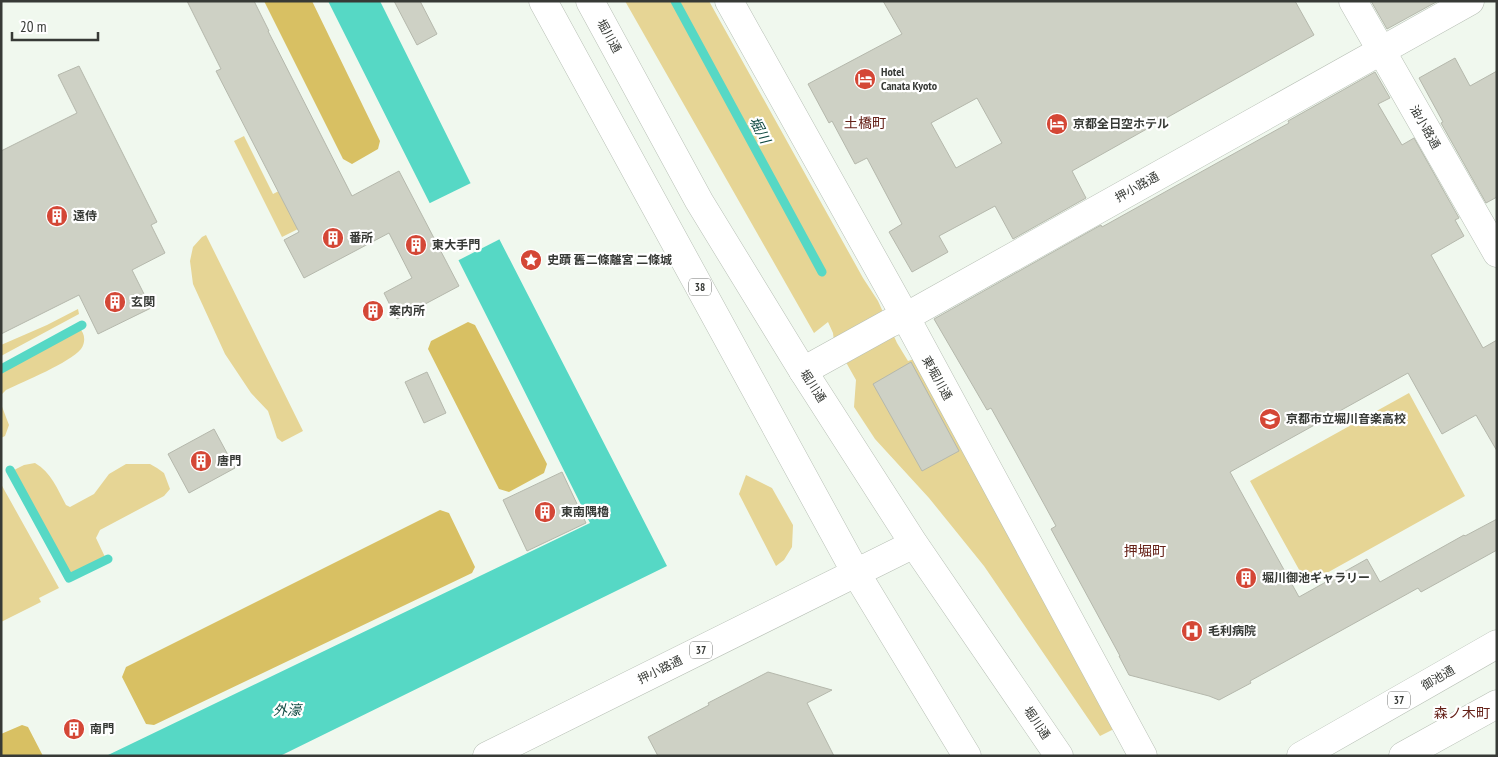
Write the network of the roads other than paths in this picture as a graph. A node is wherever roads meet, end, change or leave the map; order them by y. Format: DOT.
graph roads {
  1 [pos="543,1"];
  2 [pos="590,1"];
  3 [pos="729,1"];
  4 [pos="1353,1"];
  5 [pos="1470,1"];
  6 [pos="1382,51"];
  7 [pos="1497,252"];
  8 [pos="896,320"];
  9 [pos="803,371"];
  10 [pos="914,544"];
  11 [pos="856,573"];
  12 [pos="1497,644"];
  13 [pos="1497,704"];
  14 [pos="1408,754"];
  15 [pos="487,756"];
  16 [pos="967,756"];
  17 [pos="1059,756"];
  18 [pos="1143,756"];
  19 [pos="1301,756"];
  1 -- 11 [label="main road, 38"];
  2 -- 9 [label="main road, 堀川通"];
  3 -- 8 [label="main road, 東堀川通"];
  4 -- 6 [label="main road, 油小路通"];
  5 -- 6 [label="main road, 押小路通"];
  6 -- 7 [label="main road, 油小路通"];
  6 -- 8 [label="main road, 押小路通"];
  8 -- 9 [label="main road, 押小路通"];
  8 -- 18 [label="main road, 東堀川通"];
  9 -- 10 [label="main road, 堀川通"];
  10 -- 11 [label="main road, 押小路通 / 37"];
  10 -- 17 [label="main road, 堀川通"];
  11 -- 15 [label="main road, 押小路通 / 37"];
  11 -- 16 [label="main road"];
  12 -- 19 [label="main road, 御池通 / 37"];
  13 -- 14 [label="main road"];
}
